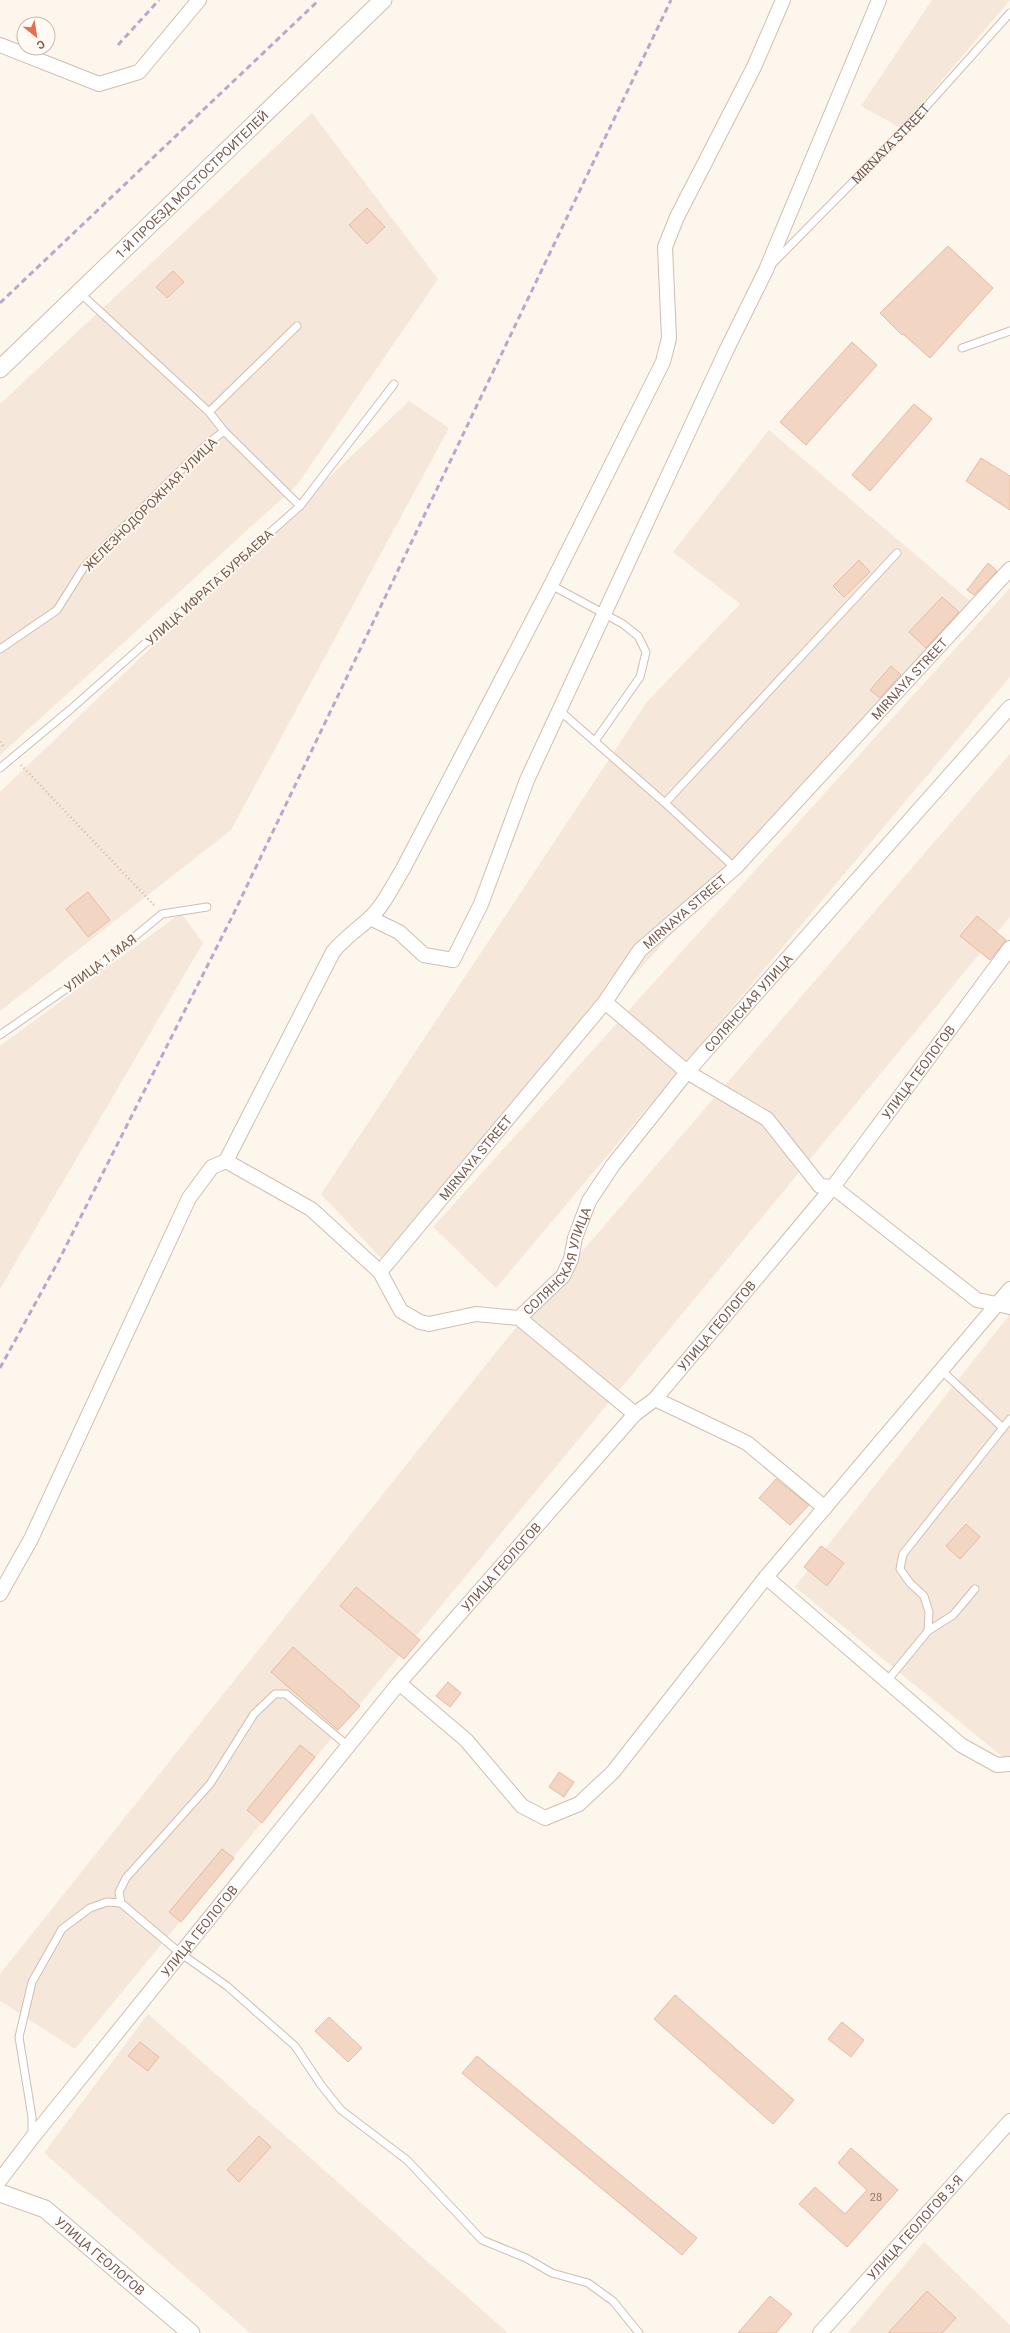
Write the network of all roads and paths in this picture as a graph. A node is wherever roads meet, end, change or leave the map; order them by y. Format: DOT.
graph roads {
  1 [pos="199,0"];
  2 [pos="383,0"];
  3 [pos="783,0"];
  4 [pos="879,0"];
  5 [pos="1010,13"];
  6 [pos="0,45"];
  7 [pos="766,270"];
  8 [pos="80,293"];
  9 [pos="297,326"];
  10 [pos="1010,331"];
  11 [pos="962,348"];
  12 [pos="0,369"];
  13 [pos="394,384"];
  14 [pos="209,412"];
  15 [pos="224,431"];
  16 [pos="300,506"];
  17 [pos="897,553"];
  18 [pos="1010,569"];
  19 [pos="551,585"];
  20 [pos="603,614"];
  21 [pos="0,649"];
  22 [pos="1010,707"];
  23 [pos="560,711"];
  24 [pos="595,741"];
  25 [pos="0,742"];
  26 [pos="14,757"];
  27 [pos="0,768"];
  28 [pos="665,803"];
  29 [pos="734,868"];
  30 [pos="207,908"];
  31 [pos="162,914"];
  32 [pos="370,918"];
  33 [pos="1010,948"];
  34 [pos="605,1002"];
  35 [pos="0,1035"];
  36 [pos="687,1072"];
  37 [pos="226,1161"];
  38 [pos="833,1187"];
  39 [pos="380,1272"];
  40 [pos="1010,1289"];
  41 [pos="1004,1305"];
  42 [pos="519,1318"];
  43 [pos="941,1370"];
  44 [pos="655,1399"];
  45 [pos="635,1414"];
  46 [pos="1010,1419"];
  47 [pos="1003,1428"];
  48 [pos="824,1508"];
  49 [pos="766,1577"];
  50 [pos="975,1589"];
  51 [pos="0,1594"];
  52 [pos="928,1631"];
  53 [pos="887,1681"];
  54 [pos="399,1683"];
  55 [pos="348,1746"];
  56 [pos="1010,1764"];
  57 [pos="121,1903"];
  58 [pos="180,1953"];
  59 [pos="1010,2121"];
  60 [pos="32,2138"];
  61 [pos="0,2180"];
  62 [pos="0,2193"];
  63 [pos="190,2333"];
  64 [pos="640,2333"];
  65 [pos="820,2333"];
  1 -- 6 [label="street"];
  2 -- 8 [label="street, 1-Й ПРОЕЗД МОСТОСТРОИТЕЛЕЙ"];
  3 -- 19 [label="street"];
  4 -- 7 [label="street"];
  5 -- 7 [label="lane, MIRNAYA STREET"];
  7 -- 20 [label="street"];
  8 -- 12 [label="street, 1-Й ПРОЕЗД МОСТОСТРОИТЕЛЕЙ"];
  8 -- 14 [label="lane"];
  9 -- 14 [label="lane"];
  10 -- 11 [label="lane"];
  13 -- 16 [label="lane, УЛИЦА ИФРАТА БУРБАЕВА"];
  14 -- 15 [label="lane"];
  15 -- 16 [label="lane, ЖЕЛЕЗНОДОРОЖНАЯ УЛИЦА"];
  15 -- 21 [label="lane, ЖЕЛЕЗНОДОРОЖНАЯ УЛИЦА"];
  16 -- 26 [label="lane, УЛИЦА ИФРАТА БУРБАЕВА"];
  17 -- 28 [label="lane"];
  18 -- 29 [label="street, MIRNAYA STREET"];
  19 -- 20 [label="lane"];
  19 -- 32 [label="street"];
  20 -- 23 [label="street"];
  20 -- 24 [label="lane"];
  22 -- 36 [label="street, СОЛЯНСКАЯ УЛИЦА"];
  23 -- 24 [label="lane"];
  23 -- 32 [label="street"];
  24 -- 28 [label="lane"];
  25 -- 26 [label="path"];
  26 -- 27 [label="lane, УЛИЦА ИФРАТА БУРБАЕВА"];
  26 -- 31 [label="path"];
  28 -- 29 [label="lane"];
  29 -- 34 [label="street, MIRNAYA STREET"];
  30 -- 31 [label="lane"];
  31 -- 35 [label="lane, УЛИЦА 1 МАЯ"];
  32 -- 37 [label="street"];
  33 -- 38 [label="street, УЛИЦА ГЕОЛОГОВ"];
  34 -- 36 [label="street"];
  34 -- 39 [label="street, MIRNAYA STREET"];
  36 -- 38 [label="street"];
  36 -- 42 [label="street, СОЛЯНСКАЯ УЛИЦА"];
  37 -- 39 [label="street"];
  37 -- 51 [label="street"];
  38 -- 41 [label="street"];
  38 -- 44 [label="street, УЛИЦА ГЕОЛОГОВ"];
  39 -- 42 [label="street"];
  40 -- 41 [label="street"];
  41 -- 43 [label="street"];
  42 -- 45 [label="street"];
  43 -- 47 [label="lane"];
  43 -- 48 [label="street"];
  44 -- 45 [label="street, УЛИЦА ГЕОЛОГОВ"];
  44 -- 48 [label="street"];
  45 -- 54 [label="street, УЛИЦА ГЕОЛОГОВ"];
  46 -- 47 [label="lane"];
  47 -- 52 [label="lane"];
  48 -- 49 [label="street"];
  49 -- 53 [label="street"];
  49 -- 54 [label="street"];
  50 -- 52 [label="lane"];
  52 -- 53 [label="lane"];
  53 -- 56 [label="street"];
  54 -- 55 [label="street, УЛИЦА ГЕОЛОГОВ"];
  55 -- 57 [label="lane"];
  55 -- 58 [label="street, УЛИЦА ГЕОЛОГОВ"];
  57 -- 58 [label="lane"];
  57 -- 60 [label="lane"];
  58 -- 60 [label="street, УЛИЦА ГЕОЛОГОВ"];
  58 -- 64 [label="lane"];
  59 -- 65 [label="street, УЛИЦА ГЕОЛОГОВ 3-Я"];
  60 -- 61 [label="street, УЛИЦА ГЕОЛОГОВ"];
  62 -- 63 [label="street, УЛИЦА ГЕОЛОГОВ"];
}
